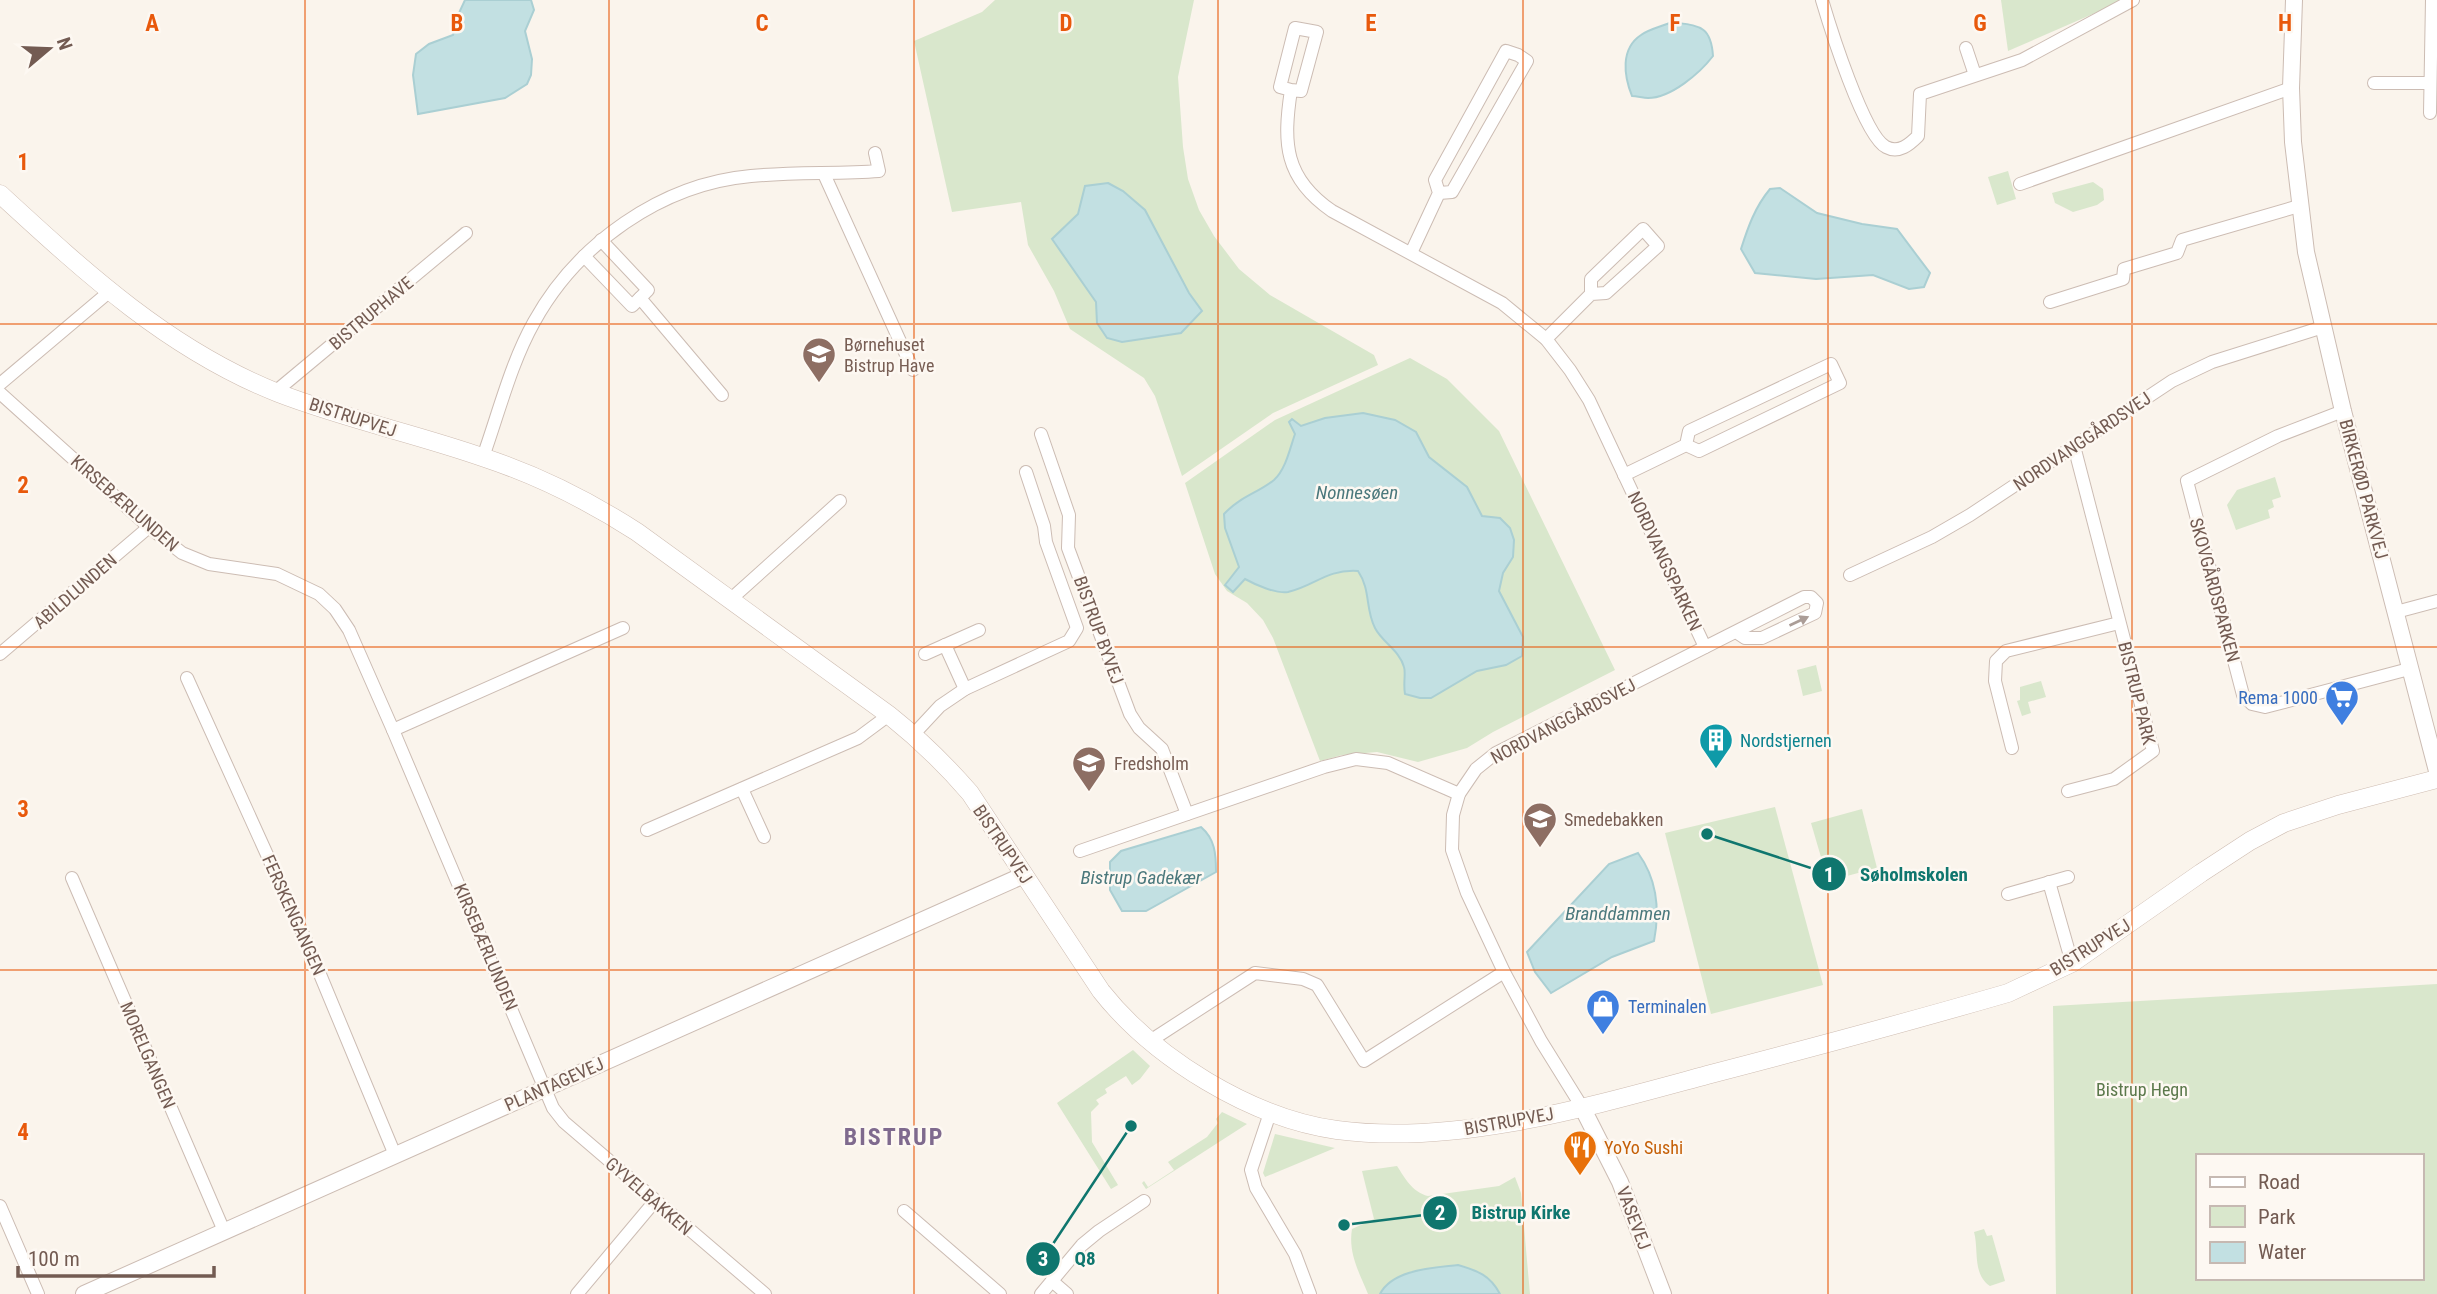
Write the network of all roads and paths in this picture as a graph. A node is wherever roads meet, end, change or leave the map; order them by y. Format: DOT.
graph roads {
  1 [pos="1822,0"];
  2 [pos="2133,0"];
  3 [pos="2294,0"];
  4 [pos="2432,0"];
  5 [pos="1966,48"];
  6 [pos="1975,75"];
  7 [pos="2374,83"];
  8 [pos="2430,83"];
  9 [pos="2291,88"];
  10 [pos="1291,90"];
  11 [pos="2430,113"];
  12 [pos="875,152"];
  13 [pos="824,174"];
  14 [pos="2020,184"];
  15 [pos="1439,193"];
  16 [pos="0,194"];
  17 [pos="2299,206"];
  18 [pos="466,233"];
  19 [pos="601,240"];
  20 [pos="1411,253"];
  21 [pos="584,256"];
  22 [pos="109,292"];
  23 [pos="1591,294"];
  24 [pos="640,298"];
  25 [pos="2050,302"];
  26 [pos="2323,327"];
  27 [pos="1546,339"];
  28 [pos="913,370"];
  29 [pos="0,384"];
  30 [pos="275,392"];
  31 [pos="0,394"];
  32 [pos="722,395"];
  33 [pos="2343,411"];
  34 [pos="1041,434"];
  35 [pos="1686,444"];
  36 [pos="2074,446"];
  37 [pos="483,457"];
  38 [pos="1026,472"];
  39 [pos="1624,475"];
  40 [pos="840,501"];
  41 [pos="149,527"];
  42 [pos="1850,575"];
  43 [pos="731,599"];
  44 [pos="2437,601"];
  45 [pos="2396,612"];
  46 [pos="2119,623"];
  47 [pos="623,628"];
  48 [pos="979,630"];
  49 [pos="1736,632"];
  50 [pos="945,645"];
  51 [pos="1705,647"];
  52 [pos="0,654"];
  53 [pos="925,654"];
  54 [pos="2409,669"];
  55 [pos="187,678"];
  56 [pos="965,689"];
  57 [pos="889,715"];
  58 [pos="393,730"];
  59 [pos="913,734"];
  60 [pos="2012,748"];
  61 [pos="2437,771"];
  62 [pos="2437,779"];
  63 [pos="742,789"];
  64 [pos="2068,791"];
  65 [pos="1459,794"];
  66 [pos="1187,814"];
  67 [pos="647,830"];
  68 [pos="764,837"];
  69 [pos="1080,851"];
  70 [pos="1024,875"];
  71 [pos="2068,877"];
  72 [pos="72,878"];
  73 [pos="2049,882"];
  74 [pos="2008,894"];
  75 [pos="2072,963"];
  76 [pos="1504,972"];
  77 [pos="1150,1041"];
  78 [pos="546,1087"];
  79 [pos="1582,1107"];
  80 [pos="1270,1113"];
  81 [pos="396,1155"];
  82 [pos="655,1201"];
  83 [pos="1144,1201"];
  84 [pos="0,1206"];
  85 [pos="904,1211"];
  86 [pos="224,1231"];
  87 [pos="1052,1281"];
  88 [pos="108,1289"];
  89 [pos="38,1294"];
  90 [pos="84,1294"];
  91 [pos="577,1294"];
  92 [pos="765,1294"];
  93 [pos="1000,1294"];
  94 [pos="1041,1294"];
  95 [pos="1067,1294"];
  96 [pos="1310,1294"];
  97 [pos="1663,1294"];
  1 -- 6 [label="street"];
  2 -- 6 [label="street"];
  3 -- 9 [label="street, BIRKERØD PARKVEJ"];
  4 -- 8 [label="street"];
  5 -- 6 [label="street"];
  7 -- 8 [label="street"];
  8 -- 11 [label="street"];
  9 -- 14 [label="street"];
  9 -- 17 [label="street, BIRKERØD PARKVEJ"];
  10 -- 10 [label="street, NORDVANGSPARKEN"];
  10 -- 20 [label="street, NORDVANGSPARKEN"];
  12 -- 13 [label="street"];
  13 -- 19 [label="street"];
  13 -- 28 [label="street"];
  15 -- 15 [label="street"];
  15 -- 20 [label="street"];
  16 -- 22 [label="main road, BISTRUPVEJ"];
  17 -- 25 [label="street"];
  17 -- 26 [label="street, BIRKERØD PARKVEJ"];
  18 -- 30 [label="street, BISTRUPHAVE"];
  19 -- 21 [label="street"];
  19 -- 24 [label="street"];
  20 -- 27 [label="street, NORDVANGSPARKEN"];
  21 -- 24 [label="street"];
  21 -- 37 [label="street"];
  22 -- 29 [label="street"];
  22 -- 30 [label="main road, BISTRUPVEJ"];
  23 -- 23 [label="street"];
  23 -- 27 [label="street"];
  24 -- 32 [label="street"];
  26 -- 33 [label="street, BIRKERØD PARKVEJ"];
  26 -- 36 [label="street, NORDVANGGÅRDSVEJ"];
  27 -- 39 [label="street, NORDVANGSPARKEN"];
  30 -- 37 [label="main road, BISTRUPVEJ"];
  31 -- 41 [label="street, KIRSEBÆRLUNDEN"];
  33 -- 45 [label="street, BIRKERØD PARKVEJ"];
  33 -- 54 [label="street, SKOVGÅRDSPARKEN"];
  34 -- 66 [label="street, BISTRUP BYVEJ"];
  35 -- 35 [label="street, NORDVANGSPARKEN"];
  35 -- 39 [label="street, NORDVANGSPARKEN"];
  36 -- 42 [label="street, NORDVANGGÅRDSVEJ"];
  36 -- 46 [label="street, BISTRUP PARK"];
  37 -- 43 [label="main road, BISTRUPVEJ"];
  38 -- 56 [label="street"];
  39 -- 51 [label="street, NORDVANGSPARKEN"];
  40 -- 43 [label="street"];
  41 -- 52 [label="street, ABILDLUNDEN"];
  41 -- 58 [label="street, KIRSEBÆRLUNDEN"];
  43 -- 57 [label="main road, BISTRUPVEJ"];
  44 -- 45 [label="street"];
  45 -- 54 [label="street, BIRKERØD PARKVEJ"];
  46 -- 60 [label="street, BISTRUP PARK"];
  46 -- 64 [label="street, BISTRUP PARK"];
  47 -- 58 [label="street"];
  48 -- 50 [label="street"];
  49 -- 49 [label="street, NORDVANGGÅRDSVEJ, one-way"];
  49 -- 51 [label="street, NORDVANGGÅRDSVEJ"];
  50 -- 53 [label="street"];
  50 -- 56 [label="street"];
  51 -- 65 [label="street, NORDVANGGÅRDSVEJ"];
  54 -- 61 [label="street, BIRKERØD PARKVEJ"];
  55 -- 81 [label="street, FERSKENGANGEN"];
  56 -- 59 [label="street"];
  57 -- 59 [label="main road, BISTRUPVEJ"];
  57 -- 63 [label="street"];
  58 -- 78 [label="street, KIRSEBÆRLUNDEN"];
  59 -- 70 [label="main road, BISTRUPVEJ"];
  62 -- 75 [label="main road, BISTRUPVEJ"];
  63 -- 67 [label="street"];
  63 -- 68 [label="street"];
  65 -- 66 [label="street"];
  65 -- 76 [label="street, NORDVANGGÅRDSVEJ"];
  66 -- 69 [label="street"];
  70 -- 77 [label="main road, BISTRUPVEJ"];
  70 -- 78 [label="street, PLANTAGEVEJ"];
  71 -- 73 [label="street"];
  72 -- 86 [label="street, MORELGANGEN"];
  73 -- 74 [label="street"];
  73 -- 75 [label="street"];
  75 -- 79 [label="main road, BISTRUPVEJ"];
  76 -- 77 [label="street"];
  76 -- 79 [label="street, NORDVANGGÅRDSVEJ"];
  77 -- 80 [label="main road, BISTRUPVEJ"];
  78 -- 81 [label="street, PLANTAGEVEJ"];
  78 -- 82 [label="street, GYVELBAKKEN"];
  79 -- 80 [label="main road, BISTRUPVEJ"];
  79 -- 97 [label="street, VASEVEJ"];
  80 -- 96 [label="street"];
  81 -- 86 [label="street, PLANTAGEVEJ"];
  82 -- 91 [label="street"];
  82 -- 92 [label="street, GYVELBAKKEN"];
  83 -- 87 [label="street"];
  84 -- 89 [label="street"];
  85 -- 93 [label="street"];
  86 -- 88 [label="street, PLANTAGEVEJ"];
  87 -- 94 [label="street"];
  87 -- 95 [label="street"];
  88 -- 90 [label="street, PLANTAGEVEJ"];
}
